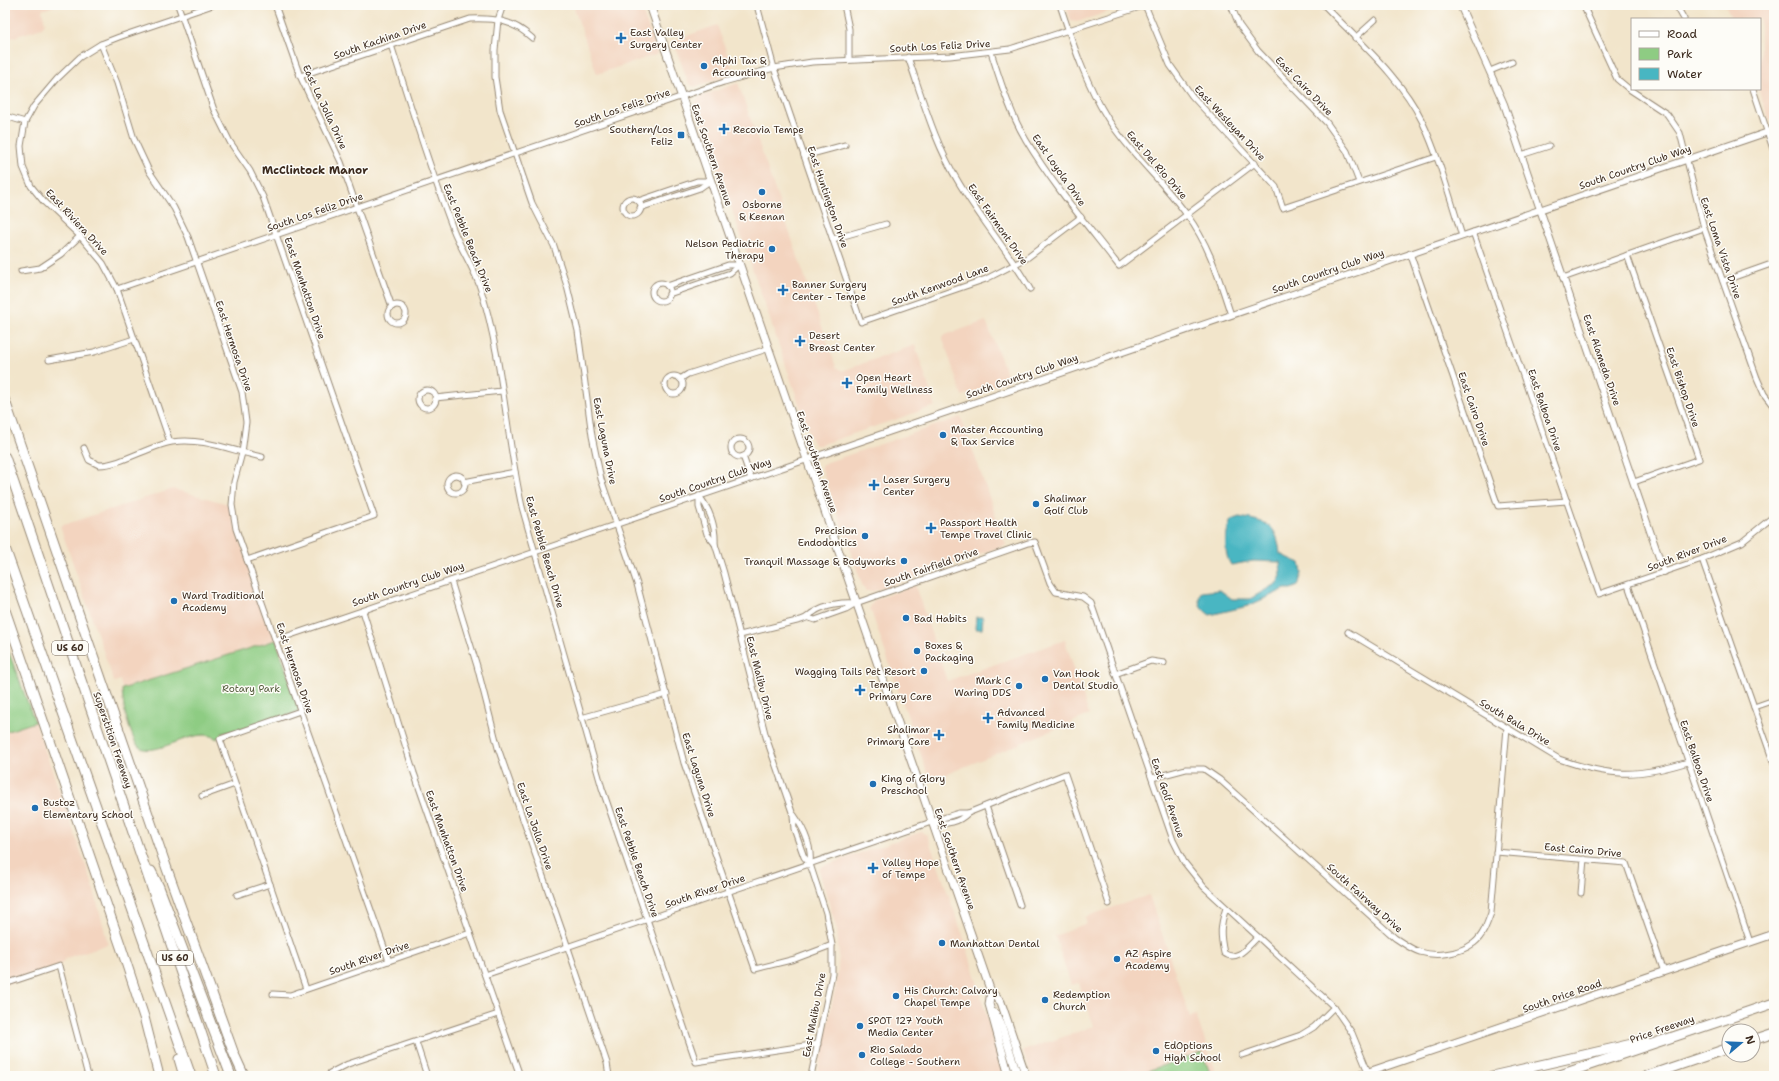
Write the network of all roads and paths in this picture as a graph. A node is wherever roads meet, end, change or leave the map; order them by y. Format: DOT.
graph roads {
  1 [pos="178,5"];
  2 [pos="213,5"];
  3 [pos="275,5"];
  4 [pos="502,5"];
  5 [pos="650,5"];
  6 [pos="844,5"];
  7 [pos="1060,5"];
  8 [pos="1145,5"];
  9 [pos="1231,5"];
  10 [pos="1324,5"];
  11 [pos="1460,5"];
  12 [pos="1583,5"];
  13 [pos="1676,5"];
  14 [pos="758,9"];
  15 [pos="182,16"];
  16 [pos="1683,18"];
  17 [pos="498,20"];
  18 [pos="1375,20"];
  19 [pos="1068,31"];
  20 [pos="532,38"];
  21 [pos="1355,38"];
  22 [pos="101,44"];
  23 [pos="391,45"];
  24 [pos="991,52"];
  25 [pos="908,57"];
  26 [pos="849,59"];
  27 [pos="1512,62"];
  28 [pos="774,68"];
  29 [pos="1490,71"];
  30 [pos="300,76"];
  31 [pos="1753,90"];
  32 [pos="681,97"];
  33 [pos="5,116"];
  34 [pos="25,122"];
  35 [pos="1771,131"];
  36 [pos="845,144"];
  37 [pos="1549,146"];
  38 [pos="1774,152"];
  39 [pos="516,155"];
  40 [pos="1521,155"];
  41 [pos="804,156"];
  42 [pos="1436,157"];
  43 [pos="1688,159"];
  44 [pos="1255,164"];
  45 [pos="435,181"];
  46 [pos="710,181"];
  47 [pos="1359,182"];
  48 [pos="638,201"];
  49 [pos="357,208"];
  50 [pos="640,208"];
  51 [pos="1539,210"];
  52 [pos="1188,215"];
  53 [pos="1081,217"];
  54 [pos="886,224"];
  55 [pos="1704,228"];
  56 [pos="1473,232"];
  57 [pos="277,235"];
  58 [pos="80,236"];
  59 [pos="1462,236"];
  60 [pos="832,239"];
  61 [pos="1410,253"];
  62 [pos="1628,255"];
  63 [pos="196,262"];
  64 [pos="1774,263"];
  65 [pos="1016,264"];
  66 [pos="739,265"];
  67 [pos="21,271"];
  68 [pos="1564,278"];
  69 [pos="1723,281"];
  70 [pos="668,286"];
  71 [pos="117,289"];
  72 [pos="1030,289"];
  73 [pos="669,294"];
  74 [pos="392,307"];
  75 [pos="1231,314"];
  76 [pos="861,322"];
  77 [pos="134,339"];
  78 [pos="767,349"];
  79 [pos="49,360"];
  80 [pos="680,379"];
  81 [pos="502,391"];
  82 [pos="435,398"];
  83 [pos="5,401"];
  84 [pos="1774,407"];
  85 [pos="5,413"];
  86 [pos="170,442"];
  87 [pos="84,448"];
  88 [pos="242,453"];
  89 [pos="743,456"];
  90 [pos="5,457"];
  91 [pos="262,457"];
  92 [pos="806,460"];
  93 [pos="515,472"];
  94 [pos="751,479"];
  95 [pos="464,482"];
  96 [pos="1634,482"];
  97 [pos="699,496"];
  98 [pos="1567,501"];
  99 [pos="41,506"];
  100 [pos="1774,516"];
  101 [pos="616,524"];
  102 [pos="1035,542"];
  103 [pos="715,544"];
  104 [pos="5,548"];
  105 [pos="536,552"];
  106 [pos="5,555"];
  107 [pos="1702,559"];
  108 [pos="247,560"];
  109 [pos="1664,572"];
  110 [pos="451,581"];
  111 [pos="1628,585"];
  112 [pos="1599,594"];
  113 [pos="22,598"];
  114 [pos="856,603"];
  115 [pos="5,610"];
  116 [pos="363,611"];
  117 [pos="809,618"];
  118 [pos="1348,632"];
  119 [pos="740,635"];
  120 [pos="276,640"];
  121 [pos="1164,664"];
  122 [pos="1115,674"];
  123 [pos="667,694"];
  124 [pos="1774,700"];
  125 [pos="1754,707"];
  126 [pos="300,712"];
  127 [pos="581,718"];
  128 [pos="1507,728"];
  129 [pos="1688,762"];
  130 [pos="1774,764"];
  131 [pos="1152,778"];
  132 [pos="235,784"];
  133 [pos="202,796"];
  134 [pos="986,806"];
  135 [pos="932,822"];
  136 [pos="135,839"];
  137 [pos="1496,852"];
  138 [pos="1584,859"];
  139 [pos="810,864"];
  140 [pos="270,884"];
  141 [pos="729,892"];
  142 [pos="1581,893"];
  143 [pos="237,895"];
  144 [pos="1020,904"];
  145 [pos="1109,904"];
  146 [pos="1226,908"];
  147 [pos="647,920"];
  148 [pos="470,933"];
  149 [pos="1774,934"];
  150 [pos="1258,937"];
  151 [pos="1750,942"];
  152 [pos="832,945"];
  153 [pos="568,947"];
  154 [pos="389,961"];
  155 [pos="153,967"];
  156 [pos="1664,972"];
  157 [pos="485,975"];
  158 [pos="5,984"];
  159 [pos="306,989"];
  160 [pos="991,992"];
  161 [pos="273,994"];
  162 [pos="1774,1002"];
  163 [pos="989,1004"];
  164 [pos="1334,1007"];
  165 [pos="498,1014"];
  166 [pos="1686,1032"];
  167 [pos="1774,1033"];
  168 [pos="1761,1037"];
  169 [pos="416,1042"];
  170 [pos="818,1044"];
  171 [pos="1721,1051"];
  172 [pos="1242,1055"];
  173 [pos="1706,1056"];
  174 [pos="1368,1072"];
  175 [pos="88,1076"];
  176 [pos="159,1076"];
  177 [pos="184,1076"];
  178 [pos="190,1076"];
  179 [pos="216,1076"];
  180 [pos="231,1076"];
  181 [pos="244,1076"];
  182 [pos="329,1076"];
  183 [pos="427,1076"];
  184 [pos="520,1076"];
  185 [pos="609,1076"];
  186 [pos="811,1076"];
  187 [pos="1009,1076"];
  188 [pos="1018,1076"];
  189 [pos="1026,1076"];
  190 [pos="1357,1076"];
  191 [pos="1492,1076"];
  192 [pos="1557,1076"];
  193 [pos="1647,1076"];
  194 [pos="1664,1076"];
  1 -- 15 [label="street, East Manhatton Drive"];
  2 -- 15 [label="street"];
  3 -- 30 [label="street, East La Jolla Drive"];
  4 -- 17 [label="street"];
  5 -- 32 [label="main road, East Southern Avenue"];
  6 -- 26 [label="street"];
  7 -- 19 [label="street, East Del Rio Drive"];
  8 -- 19 [label="street, South Los Feliz Drive"];
  8 -- 44 [label="street, East Wesleyan Drive"];
  9 -- 47 [label="street, East Cairo Drive"];
  10 -- 21 [label="street"];
  11 -- 29 [label="street, East Alameda Drive"];
  12 -- 43 [label="street, East Loma Vista Drive"];
  13 -- 16 [label="street"];
  14 -- 28 [label="street, East Huntington Drive"];
  15 -- 22 [label="street"];
  15 -- 57 [label="street, East Manhatton Drive"];
  17 -- 20 [label="street"];
  17 -- 23 [label="street, South Kachina Drive"];
  17 -- 39 [label="street, East Laguna Drive"];
  18 -- 21 [label="street"];
  19 -- 24 [label="street, South Los Feliz Drive"];
  19 -- 52 [label="street, East Del Rio Drive"];
  21 -- 42 [label="street"];
  22 -- 34 [label="street"];
  22 -- 63 [label="street, East Hermosa Drive"];
  23 -- 30 [label="street, South Kachina Drive"];
  23 -- 45 [label="street, East Pebble Beach Drive"];
  24 -- 25 [label="street, South Los Feliz Drive"];
  24 -- 53 [label="street, East Loyola Drive"];
  25 -- 26 [label="street, South Los Feliz Drive"];
  25 -- 65 [label="street, East Fairmont Drive"];
  26 -- 28 [label="street, South Los Feliz Drive"];
  27 -- 29 [label="street"];
  28 -- 32 [label="street, South Los Feliz Drive"];
  28 -- 41 [label="street, East Huntington Drive"];
  29 -- 40 [label="street, East Alameda Drive"];
  30 -- 49 [label="street, East La Jolla Drive"];
  31 -- 35 [label="street"];
  32 -- 39 [label="street, South Los Feliz Drive"];
  32 -- 46 [label="main road, East Southern Avenue"];
  33 -- 34 [label="street"];
  34 -- 58 [label="street, East Riviera Drive"];
  35 -- 38 [label="street"];
  35 -- 43 [label="street, South Country Club Way"];
  36 -- 41 [label="street"];
  37 -- 40 [label="street"];
  39 -- 45 [label="street, South Los Feliz Drive"];
  39 -- 101 [label="street, East Laguna Drive"];
  40 -- 51 [label="street, East Alameda Drive"];
  41 -- 60 [label="street, East Huntington Drive"];
  42 -- 47 [label="street"];
  42 -- 59 [label="street"];
  43 -- 51 [label="street, South Country Club Way"];
  43 -- 55 [label="street, East Loma Vista Drive"];
  44 -- 47 [label="street, East Wesleyan Drive"];
  44 -- 52 [label="street"];
  45 -- 49 [label="street, South Los Feliz Drive"];
  45 -- 81 [label="street, East Pebble Beach Drive"];
  46 -- 48 [label="street"];
  46 -- 50 [label="street"];
  46 -- 66 [label="main road, East Southern Avenue"];
  48 -- 50 [label="street"];
  48 -- 50 [label="street"];
  49 -- 57 [label="street, South Los Feliz Drive"];
  49 -- 74 [label="street, East La Jolla Drive"];
  51 -- 56 [label="street, South Country Club Way"];
  51 -- 68 [label="street, East Alameda Drive"];
  52 -- 53 [label="street, East Loyola Drive"];
  52 -- 75 [label="street, East Del Rio Drive"];
  53 -- 65 [label="street, South Kenwood Lane"];
  54 -- 60 [label="street"];
  55 -- 62 [label="street"];
  55 -- 69 [label="street, East Loma Vista Drive"];
  56 -- 59 [label="street, South Country Club Way"];
  56 -- 98 [label="street, East Balboa Drive"];
  57 -- 63 [label="street, South Los Feliz Drive"];
  57 -- 108 [label="street, East Manhatton Drive"];
  58 -- 67 [label="street"];
  58 -- 71 [label="street, East Riviera Drive"];
  59 -- 61 [label="street, South Country Club Way"];
  60 -- 76 [label="street, East Huntington Drive"];
  61 -- 75 [label="street, South Country Club Way"];
  61 -- 98 [label="street, East Cairo Drive"];
  62 -- 68 [label="street"];
  62 -- 96 [label="street, East Bishop Drive"];
  63 -- 71 [label="street, South Los Feliz Drive"];
  63 -- 88 [label="street, East Hermosa Drive"];
  64 -- 69 [label="street"];
  65 -- 72 [label="street, East Fairmont Drive"];
  65 -- 76 [label="street, South Kenwood Lane"];
  66 -- 70 [label="street"];
  66 -- 73 [label="street"];
  66 -- 78 [label="main road, East Southern Avenue"];
  68 -- 96 [label="street, East Alameda Drive"];
  69 -- 84 [label="street, East Loma Vista Drive"];
  70 -- 73 [label="street"];
  70 -- 73 [label="street"];
  71 -- 77 [label="street, East Riviera Drive"];
  75 -- 92 [label="street, South Country Club Way"];
  77 -- 79 [label="street"];
  77 -- 86 [label="street, East Riviera Drive"];
  78 -- 80 [label="street"];
  78 -- 92 [label="main road, East Southern Avenue"];
  81 -- 82 [label="street"];
  81 -- 93 [label="street, East Pebble Beach Drive"];
  83 -- 99 [label="highway"];
  85 -- 99 [label="highway"];
  86 -- 87 [label="street"];
  86 -- 88 [label="street"];
  88 -- 91 [label="street"];
  88 -- 108 [label="street, East Hermosa Drive"];
  89 -- 94 [label="street"];
  90 -- 136 [label="highway, Superstition Freeway / US 60"];
  92 -- 94 [label="street, South Country Club Way"];
  92 -- 114 [label="main road, East Southern Avenue"];
  93 -- 95 [label="street"];
  93 -- 105 [label="street, East Pebble Beach Drive"];
  94 -- 97 [label="street, South Country Club Way"];
  96 -- 109 [label="street, East Alameda Drive"];
  97 -- 101 [label="street, South Country Club Way"];
  97 -- 103 [label="street, East Malibu Drive"];
  97 -- 103 [label="street, East Malibu Drive"];
  98 -- 112 [label="street, East Balboa Drive"];
  99 -- 181 [label="highway"];
  100 -- 107 [label="street, South River Drive"];
  101 -- 105 [label="street, South Country Club Way"];
  101 -- 123 [label="street, East Laguna Drive"];
  102 -- 114 [label="street, South Fairfield Drive"];
  102 -- 122 [label="street, East Golf Avenue"];
  103 -- 119 [label="street, East Malibu Drive"];
  104 -- 113 [label="highway, US 60"];
  105 -- 110 [label="street, South Country Club Way"];
  105 -- 127 [label="street, East Pebble Beach Drive"];
  106 -- 113 [label="highway"];
  107 -- 109 [label="street, South River Drive"];
  107 -- 125 [label="street"];
  108 -- 120 [label="street, East Hermosa Drive"];
  109 -- 111 [label="street, South River Drive"];
  110 -- 116 [label="street, South Country Club Way"];
  110 -- 153 [label="street, East La Jolla Drive"];
  111 -- 112 [label="street, South River Drive"];
  111 -- 129 [label="street, East Balboa Drive"];
  113 -- 155 [label="highway, US 60"];
  114 -- 117 [label="street, South Fairfield Drive"];
  114 -- 117 [label="street, South Fairfield Drive"];
  114 -- 135 [label="main road, East Southern Avenue"];
  115 -- 176 [label="highway"];
  116 -- 120 [label="street, South Country Club Way"];
  116 -- 148 [label="street, East Manhatton Drive"];
  117 -- 119 [label="street, South Fairfield Drive"];
  118 -- 128 [label="street, South Bala Drive"];
  119 -- 139 [label="street, East Malibu Drive"];
  120 -- 126 [label="street, East Hermosa Drive"];
  121 -- 122 [label="street"];
  122 -- 131 [label="street, East Golf Avenue"];
  123 -- 127 [label="street"];
  123 -- 141 [label="street, East Laguna Drive"];
  124 -- 125 [label="street"];
  125 -- 130 [label="street"];
  126 -- 132 [label="street"];
  126 -- 154 [label="street, East Hermosa Drive"];
  127 -- 147 [label="street, East Pebble Beach Drive"];
  128 -- 129 [label="street, South Bala Drive"];
  128 -- 137 [label="street, South Fairway Drive"];
  129 -- 151 [label="street, East Balboa Drive"];
  131 -- 137 [label="street, South Fairway Drive"];
  131 -- 146 [label="street, East Golf Avenue"];
  132 -- 133 [label="street"];
  132 -- 140 [label="street"];
  134 -- 135 [label="street, South River Drive"];
  134 -- 144 [label="street"];
  134 -- 145 [label="street, South River Drive"];
  135 -- 139 [label="street, South River Drive"];
  135 -- 160 [label="main road, East Southern Avenue"];
  136 -- 179 [label="highway, Superstition Freeway / US 60"];
  136 -- 180 [label="highway"];
  137 -- 138 [label="street, East Cairo Drive"];
  138 -- 142 [label="street"];
  138 -- 156 [label="street, East Cairo Drive"];
  139 -- 141 [label="street, South River Drive"];
  139 -- 152 [label="street, East Malibu Drive"];
  140 -- 143 [label="street"];
  140 -- 159 [label="street"];
  141 -- 147 [label="street, South River Drive"];
  141 -- 152 [label="street, East Laguna Drive"];
  146 -- 150 [label="street, East Golf Avenue"];
  146 -- 150 [label="street"];
  147 -- 153 [label="street, South River Drive"];
  147 -- 170 [label="street, East Pebble Beach Drive"];
  148 -- 154 [label="street, South River Drive"];
  148 -- 157 [label="street, East Manhatton Drive"];
  149 -- 151 [label="main road, South Price Road"];
  150 -- 164 [label="street, East Golf Avenue"];
  151 -- 156 [label="main road, South Price Road"];
  152 -- 170 [label="street, East Malibu Drive"];
  153 -- 157 [label="street, South River Drive"];
  153 -- 185 [label="street, East La Jolla Drive"];
  154 -- 159 [label="street, South River Drive"];
  155 -- 177 [label="highway"];
  155 -- 178 [label="highway, US 60"];
  156 -- 174 [label="main road, South Price Road"];
  157 -- 165 [label="street, East Manhatton Drive"];
  158 -- 175 [label="street"];
  159 -- 161 [label="street, South River Drive"];
  160 -- 163 [label="main road, East Southern Avenue"];
  160 -- 189 [label="main road, East Southern Avenue"];
  162 -- 166 [label="highway, Price Freeway"];
  163 -- 187 [label="main road, East Southern Avenue"];
  163 -- 188 [label="main road"];
  164 -- 172 [label="street"];
  164 -- 174 [label="street, East Golf Avenue"];
  165 -- 169 [label="street"];
  165 -- 184 [label="street, East Manhatton Drive"];
  166 -- 191 [label="highway"];
  166 -- 192 [label="highway, Price Freeway"];
  167 -- 168 [label="highway"];
  169 -- 182 [label="street"];
  169 -- 183 [label="street"];
  170 -- 186 [label="street, East Malibu Drive"];
  171 -- 173 [label="highway"];
  173 -- 193 [label="highway"];
  173 -- 194 [label="highway"];
  174 -- 190 [label="main road, South Price Road"];
}
